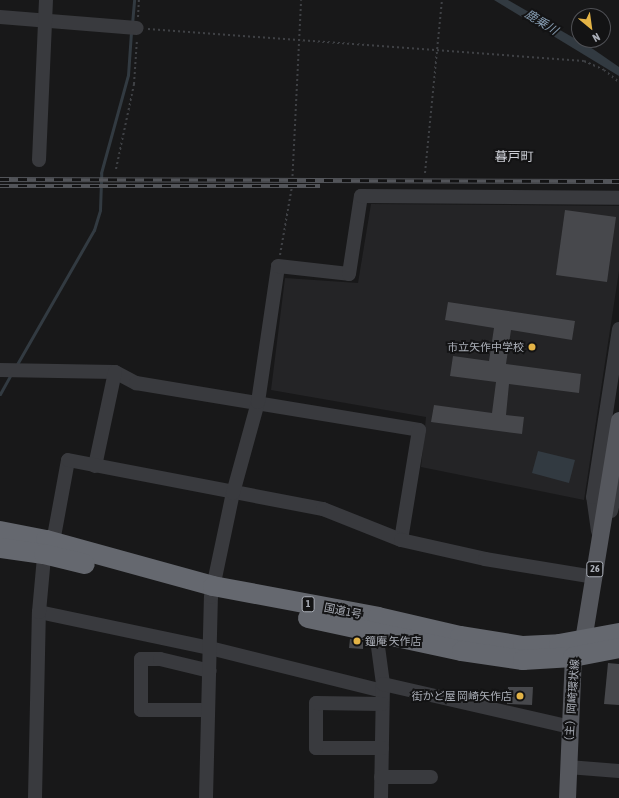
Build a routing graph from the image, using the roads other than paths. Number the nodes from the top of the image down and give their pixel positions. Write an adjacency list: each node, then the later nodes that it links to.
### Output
1 (46, 0): 3 (street)
2 (0, 17): 3 (street)
3 (45, 22): 4 (street); 5 (street)
4 (137, 28)
5 (39, 160)
6 (619, 198): 10 (street)
7 (619, 329): 18 (street)
8 (0, 370): 9 (street)
9 (115, 372): 10 (street); 12 (street)
10 (258, 402): 14 (street); 16 (street)
11 (619, 420): 13 (main road, （主）岡崎環状線 / 26)
12 (95, 466): 14 (street); 17 (street)
13 (614, 478): 18 (main road, （主）岡崎環状線 / 26)
14 (233, 493): 16 (street); 21 (street)
15 (0, 532): 17 (highway, 国道1号 / 1)
16 (401, 540): 20 (street)
17 (48, 545): 19 (highway, 国道1号 / 1); 21 (highway, 国道1号 / 1); 22 (street)
18 (600, 545): 20 (main road, （主）岡崎環状線 / 26)
19 (0, 548)
20 (594, 577): 25 (main road, （主）岡崎環状線 / 26)
21 (212, 592): 23 (highway, 国道1号 / 1); 26 (street)
22 (39, 612): 26 (street); 38 (street)
23 (377, 625): 25 (highway, 国道1号 / 1); 28 (highway, 国道1号 / 1); 30 (street)
24 (619, 633): 25 (highway, 国道1号 / 1)
25 (583, 640): 28 (main road, （主）岡崎環状線 / 26)
26 (210, 648): 29 (street); 30 (street)
27 (619, 648): 28 (highway, 国道1号 / 1)
28 (573, 657): 32 (main road, （主）岡崎環状線 / 26)
29 (210, 671): 31 (street); 31 (street)
30 (383, 693): 32 (street); 33 (street); 33 (street)
31 (207, 710): 39 (street)
32 (571, 727): 34 (main road, （主）岡崎環状線 / 26)
33 (382, 748): 36 (street)
34 (568, 767): 35 (street); 41 (main road, （主）岡崎環状線 / 26)
35 (619, 771)
36 (381, 777): 37 (street); 40 (street)
37 (431, 777)
38 (35, 798)
39 (206, 798)
40 (381, 798)
41 (567, 798)

